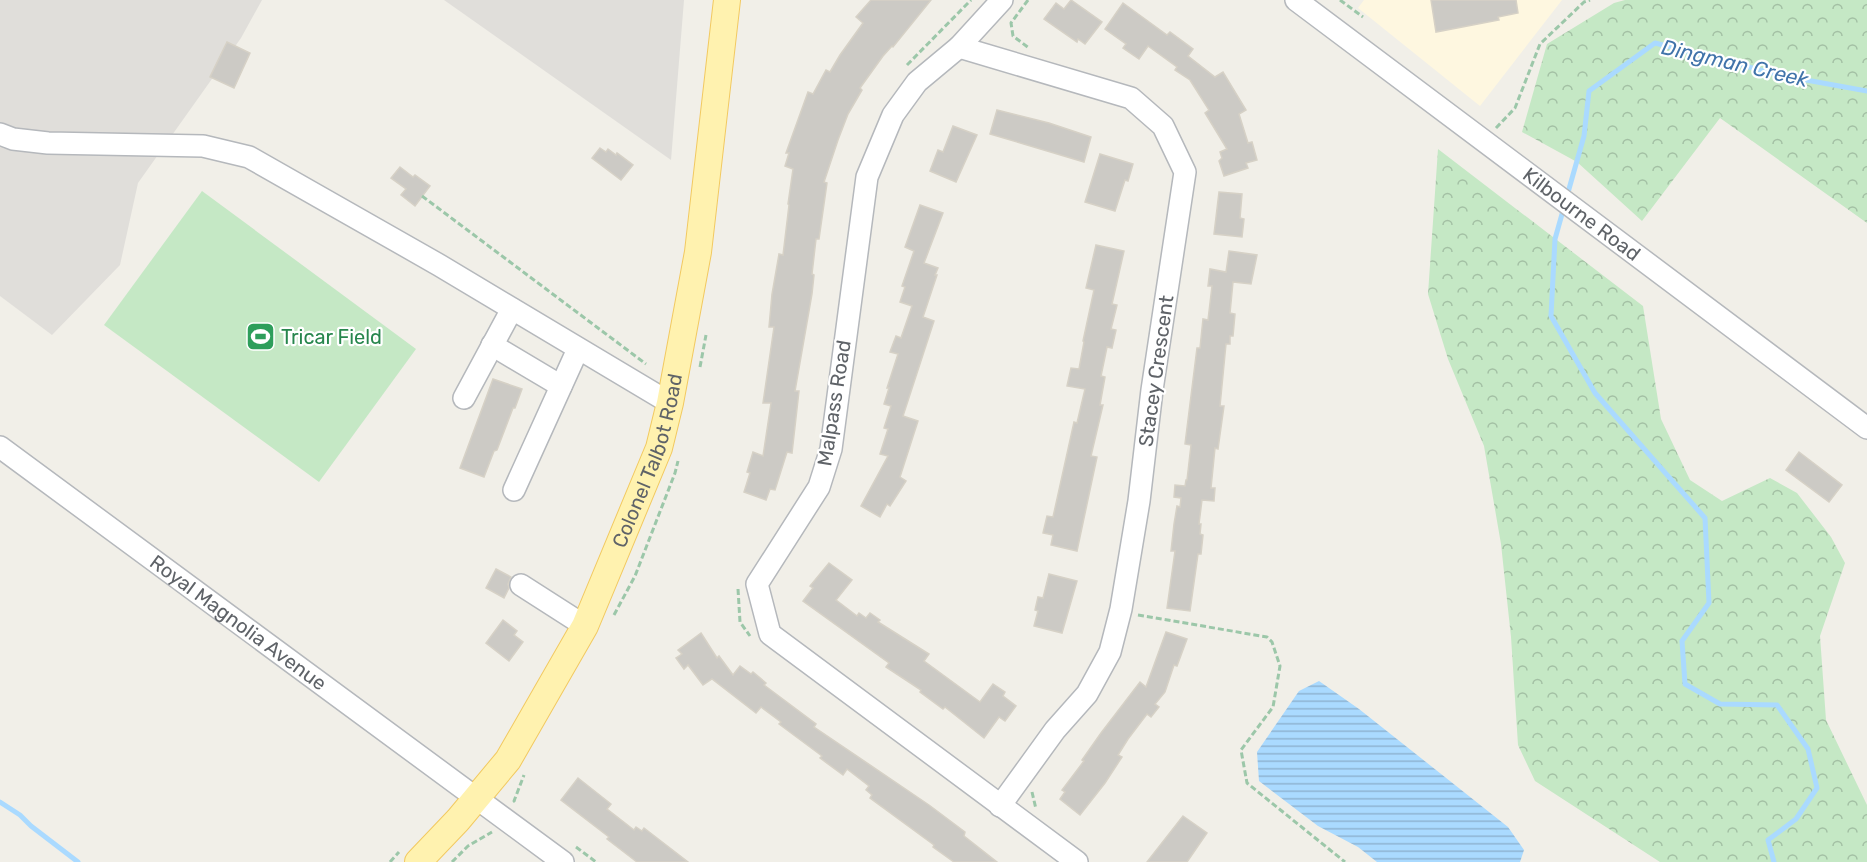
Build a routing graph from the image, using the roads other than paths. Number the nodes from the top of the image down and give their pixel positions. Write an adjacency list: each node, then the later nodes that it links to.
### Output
1 (727, 0): 11 (main road, Colonel Talbot Road)
2 (1002, 0): 4 (street, Malpass Road)
3 (1296, 0): 12 (street, Kilbourne Road)
4 (959, 47): 18 (street, Malpass Road); 18 (street, Stacey Crescent)
5 (0, 134): 6 (street)
6 (512, 309): 7 (street); 8 (street)
7 (492, 345): 9 (street); 10 (street)
8 (578, 348): 9 (street); 11 (street)
9 (561, 386): 14 (street)
10 (464, 398)
11 (670, 403): 16 (main road, Colonel Talbot Road)
12 (1867, 428)
13 (0, 447): 17 (street, Royal Magnolia Avenue)
14 (514, 490)
15 (521, 585): 16 (street)
16 (585, 626): 17 (main road, Colonel Talbot Road)
17 (477, 798): 19 (main road, Colonel Talbot Road); 20 (street, Royal Magnolia Avenue)
18 (1000, 806): 21 (street, Malpass Road)
19 (418, 862)
20 (563, 862)
21 (1077, 862)

